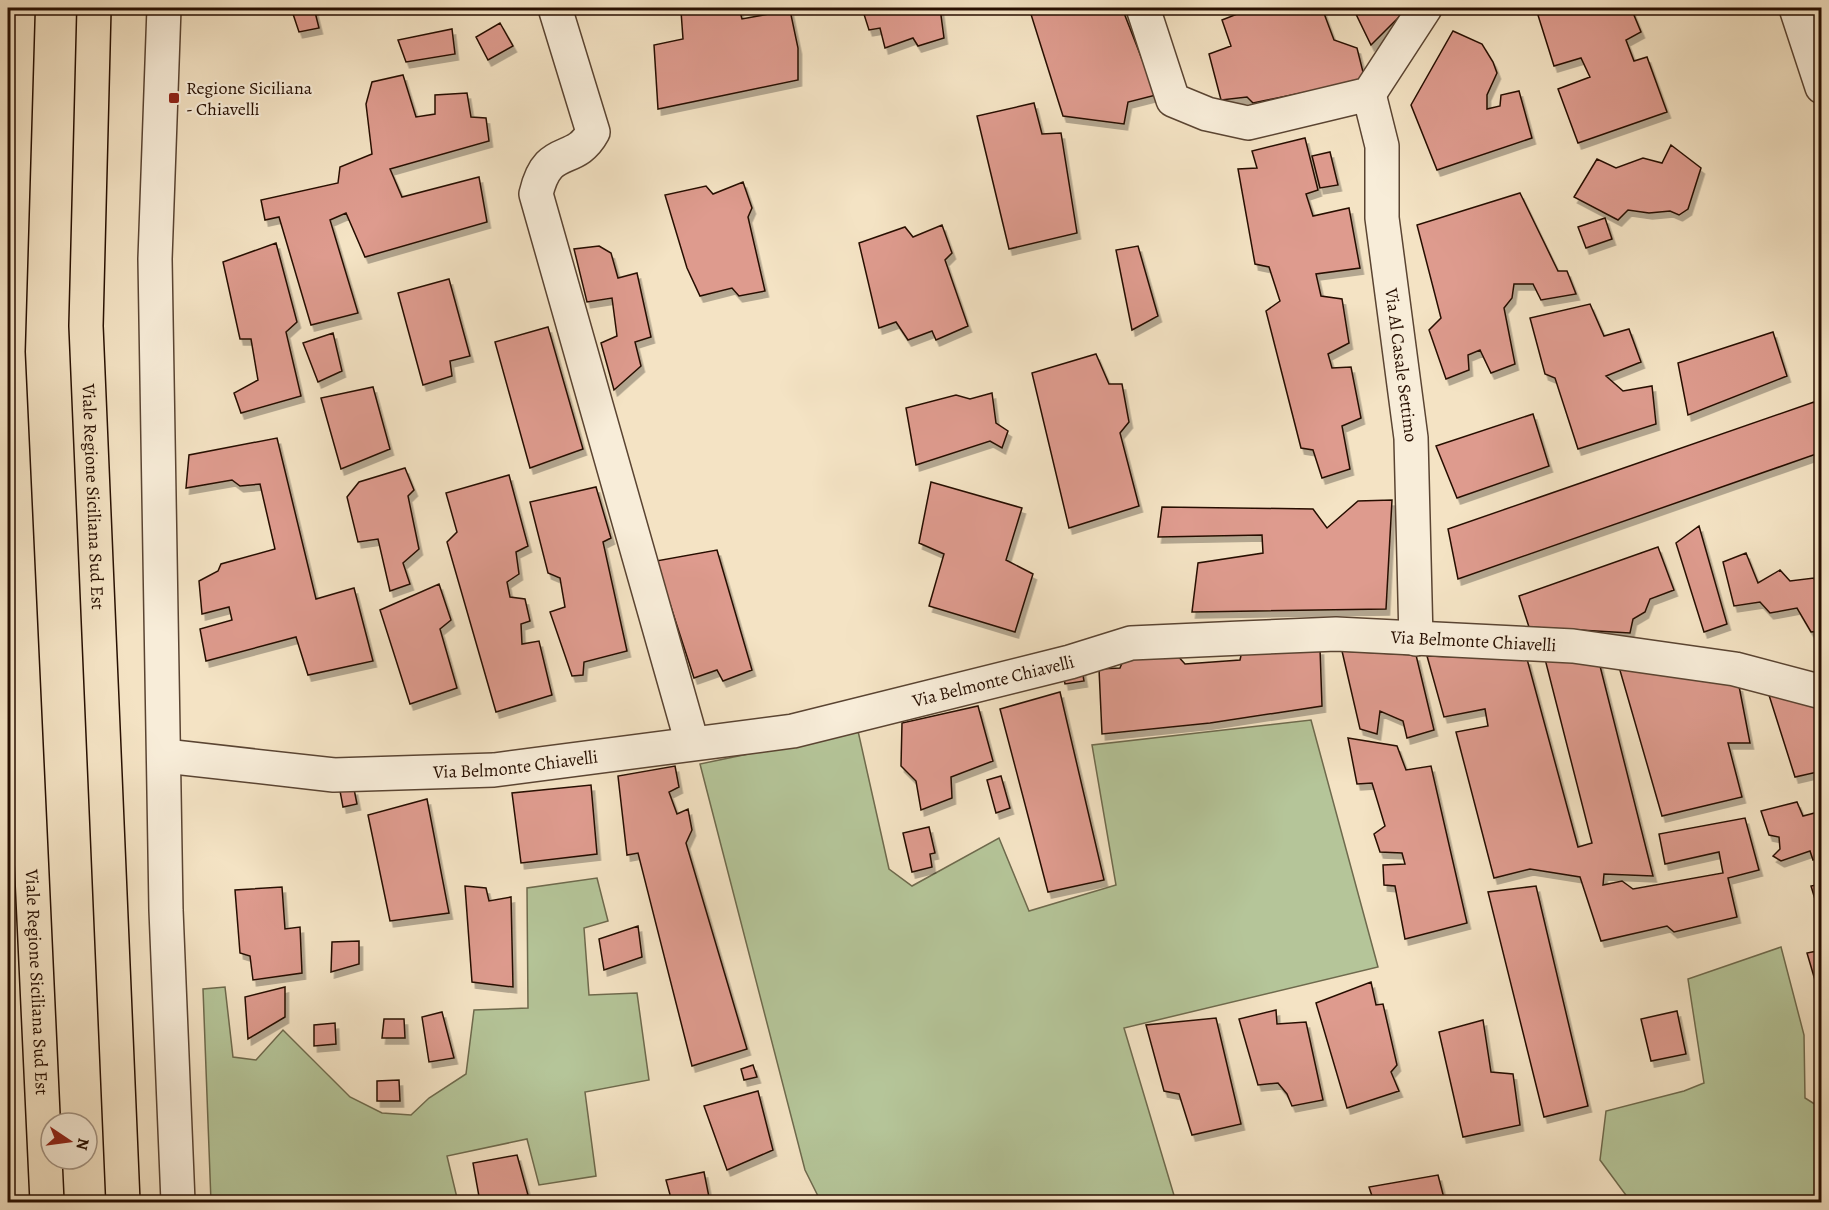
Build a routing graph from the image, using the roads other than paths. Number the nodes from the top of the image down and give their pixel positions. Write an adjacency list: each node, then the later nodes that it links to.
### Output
1 (18, 8): 14 (main road, Viale Regione Siciliana Sud Est)
2 (94, 8): 15 (main road, Viale Regione Siciliana Sud Est)
3 (164, 8): 13 (street)
4 (555, 8): 12 (street)
5 (1143, 8): 9 (street)
6 (1425, 8): 9 (street)
7 (1796, 8): 8 (street)
8 (1821, 87)
9 (1369, 94): 10 (street, Via Al Casale Settimo)
10 (1416, 639): 11 (street, Via Belmonte Chiavelli); 12 (street, Via Belmonte Chiavelli)
11 (1821, 692)
12 (692, 743): 13 (street, Via Belmonte Chiavelli)
13 (165, 756): 16 (street)
14 (47, 1203)
15 (123, 1203)
16 (178, 1203)

